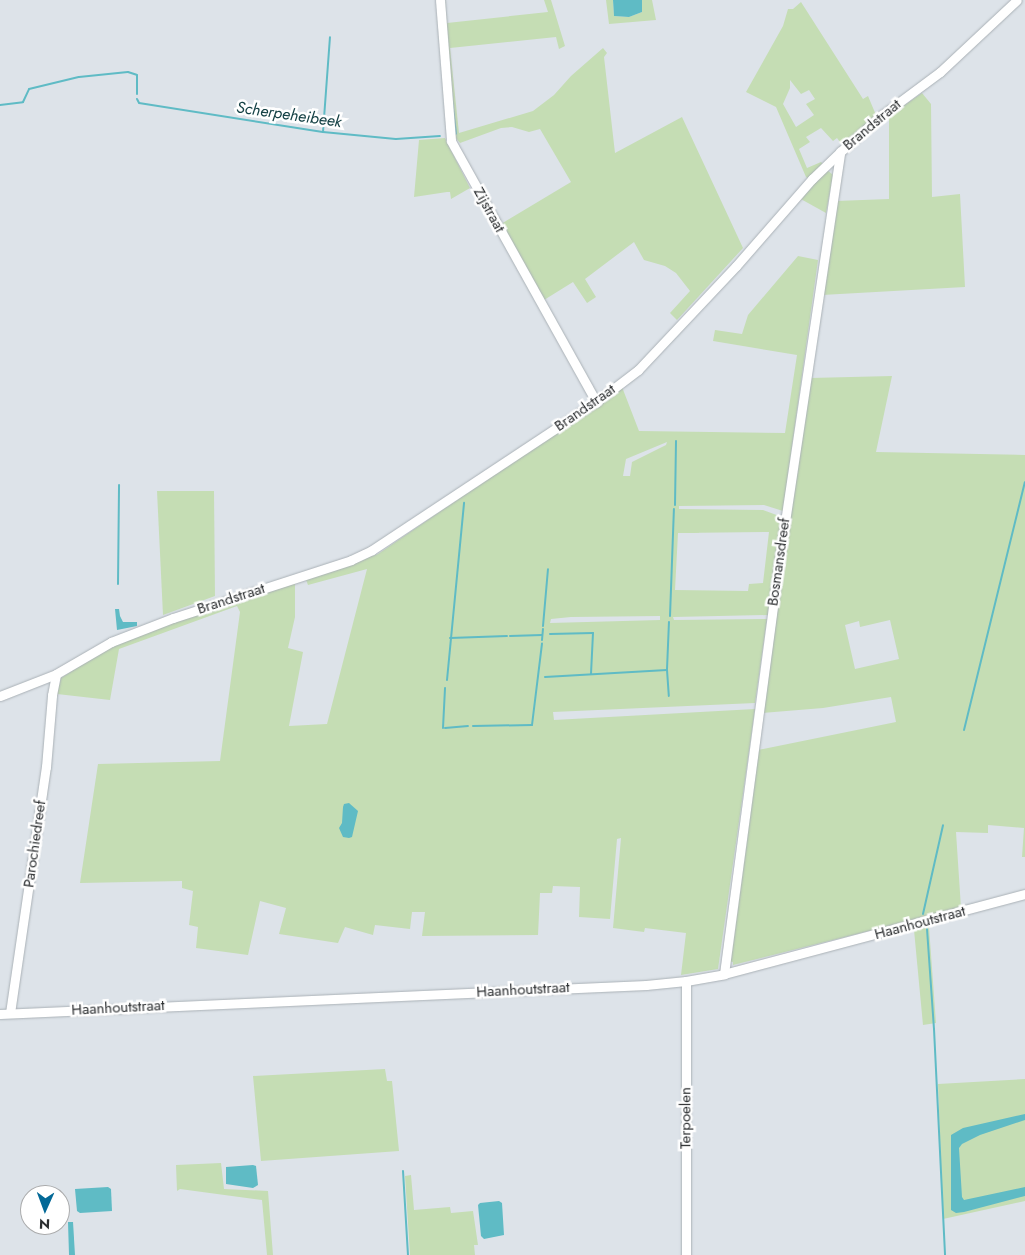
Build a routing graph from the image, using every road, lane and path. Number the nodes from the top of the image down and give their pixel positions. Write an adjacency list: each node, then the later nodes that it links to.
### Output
1 (440, 0): 4 (street, Zijstraat)
2 (1017, 0): 3 (street, Brandstraat)
3 (840, 152): 4 (street, Brandstraat); 8 (street, Bosmansdreef)
4 (596, 402): 5 (street, Brandstraat)
5 (56, 674): 6 (street, Brandstraat); 10 (street, Parochiedreef)
6 (0, 696)
7 (1025, 894): 8 (street, Haanhoutstraat)
8 (724, 974): 9 (street, Haanhoutstraat)
9 (686, 981): 10 (street, Haanhoutstraat); 12 (street, Terpoelen)
10 (10, 1013): 11 (street, Haanhoutstraat)
11 (0, 1014)
12 (686, 1255)

